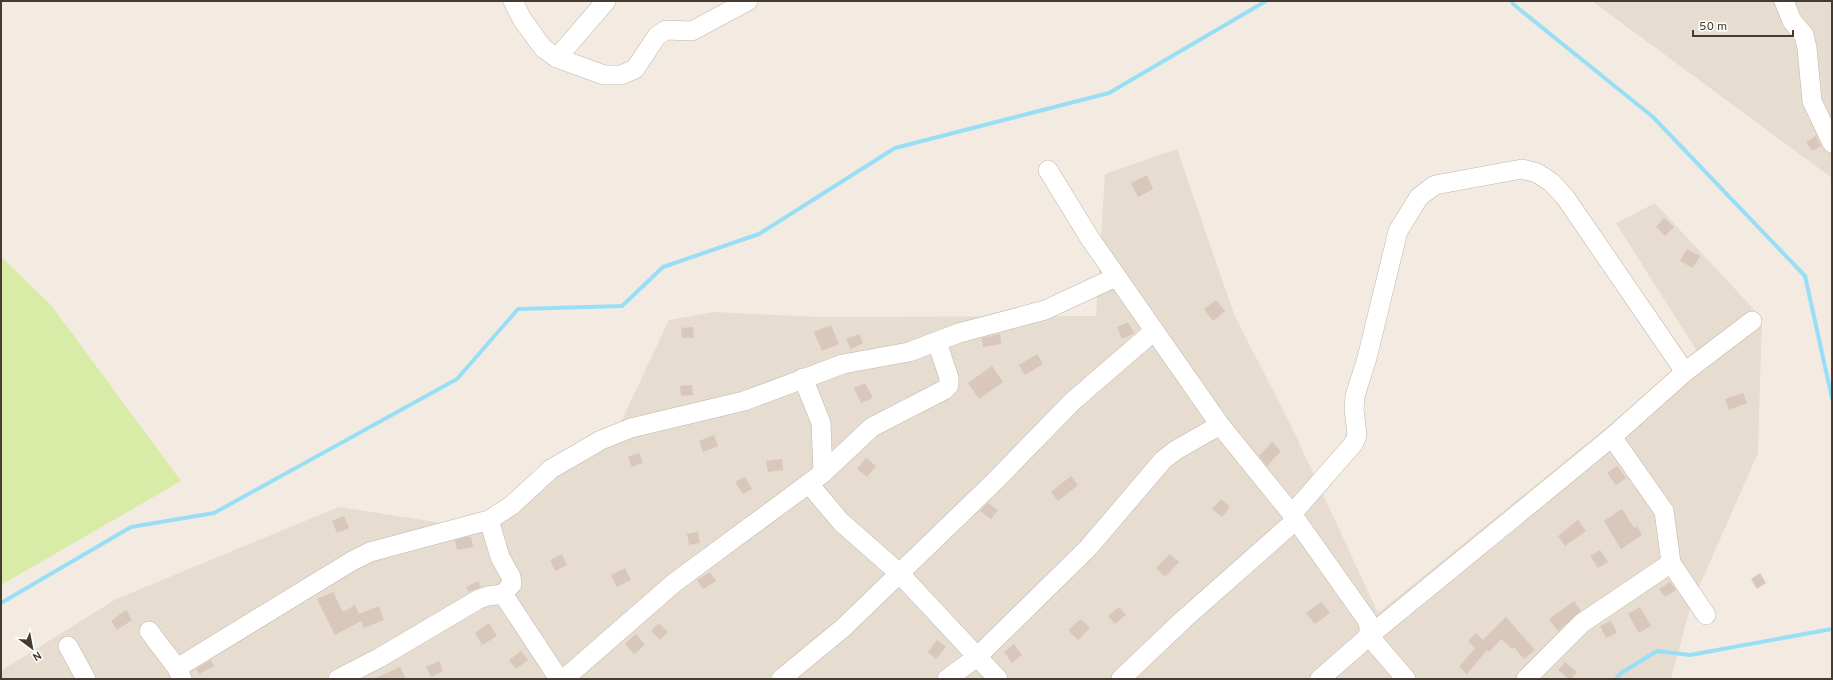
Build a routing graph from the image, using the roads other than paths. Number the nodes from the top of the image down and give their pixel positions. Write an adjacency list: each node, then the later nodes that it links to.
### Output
1 (513, 1): 5 (street)
2 (606, 1): 5 (street)
3 (748, 1): 5 (street)
4 (1784, 1): 6 (street)
5 (558, 58)
6 (1832, 143)
7 (1048, 170): 8 (street)
8 (1116, 277): 10 (street); 11 (street)
9 (1752, 322): 12 (street)
10 (1154, 331): 14 (street); 20 (street)
11 (937, 342): 13 (street); 16 (street)
12 (1685, 372): 15 (street); 17 (street)
13 (803, 378): 16 (street); 18 (street)
14 (1220, 425): 17 (street); 26 (street)
15 (1612, 437): 19 (street); 24 (street)
16 (816, 478): 20 (street); 31 (street)
17 (1294, 517): 24 (street); 35 (street)
18 (489, 520): 21 (street); 27 (street)
19 (1671, 563): 22 (street); 38 (street)
20 (899, 573): 26 (street); 32 (street)
21 (503, 594): 29 (street); 30 (street)
22 (1706, 615)
23 (149, 631): 27 (street)
24 (1369, 636): 36 (street); 37 (street)
25 (68, 646): 28 (street)
26 (976, 657): 33 (street); 34 (street)
27 (179, 673)
28 (86, 679)
29 (338, 679)
30 (559, 679)
31 (564, 679)
32 (781, 679)
33 (947, 679)
34 (998, 679)
35 (1121, 679)
36 (1320, 679)
37 (1406, 679)
38 (1526, 679)

